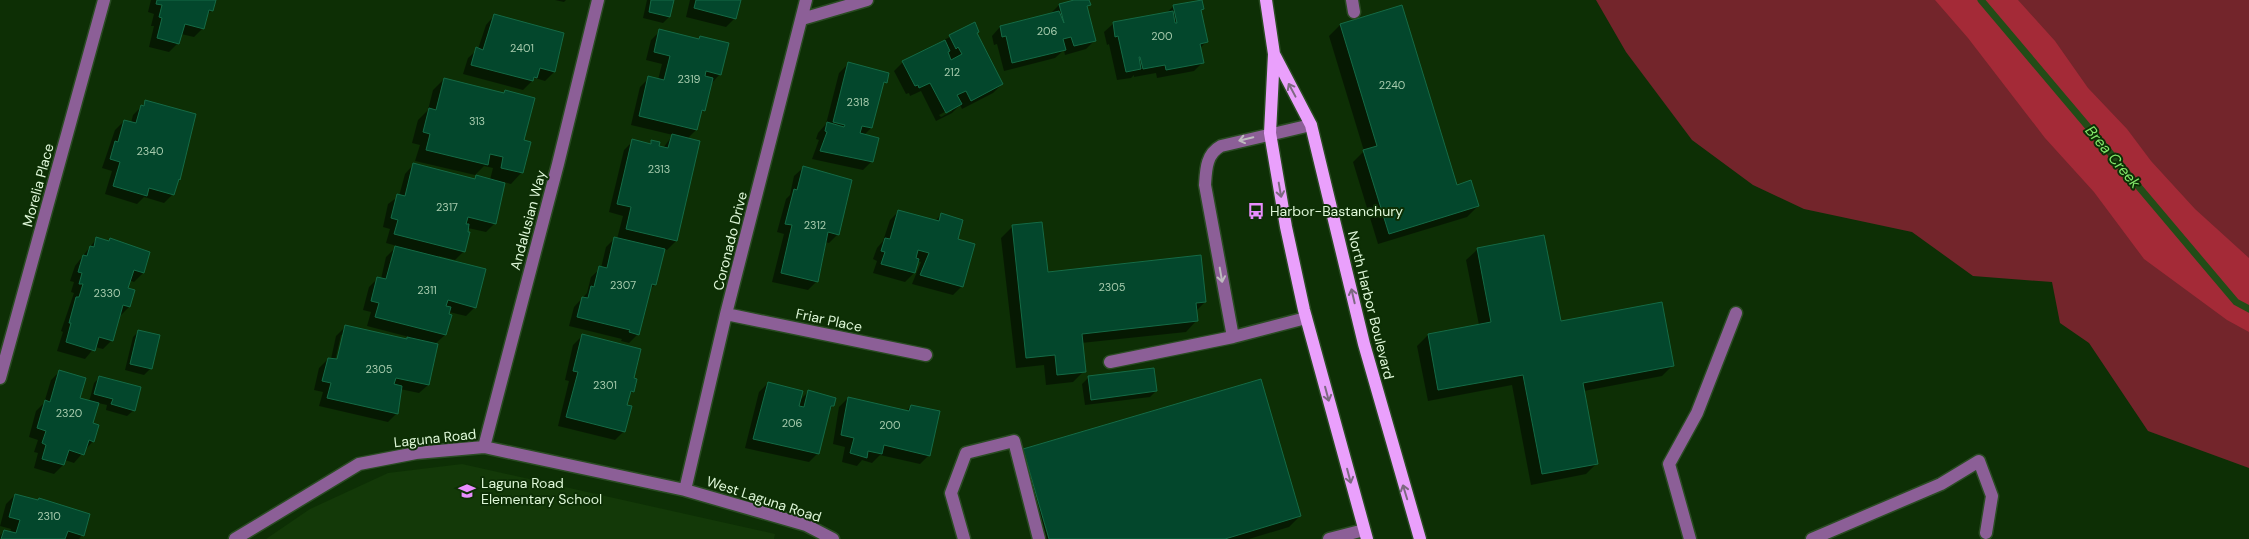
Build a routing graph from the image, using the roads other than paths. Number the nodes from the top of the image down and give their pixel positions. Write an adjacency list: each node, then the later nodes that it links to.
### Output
1 (104, 0): 16 (street, Morelia Place)
2 (598, 0): 17 (street, Andalusian Way)
3 (806, 0): 6 (street, Coronado Drive)
4 (867, 0): 6 (street)
5 (1266, 0): 7 (main road, North Harbor Boulevard)
6 (802, 19): 11 (street, Coronado Drive)
7 (1274, 54): 8 (main road, North Harbor Boulevard, one-way to 7); 9 (main road, North Harbor Boulevard)
8 (1311, 125): 9 (street); 26 (main road, North Harbor Boulevard, one-way to 8)
9 (1270, 134): 12 (main road, North Harbor Boulevard, one-way to 12); 13 (street, one-way to 13)
10 (1736, 313): 27 (street)
11 (726, 314): 14 (street, Friar Place); 18 (street, Coronado Drive)
12 (1306, 318): 13 (street); 20 (main road, North Harbor Boulevard, one-way to 20)
13 (1233, 337): 15 (street)
14 (926, 355)
15 (1110, 362)
16 (0, 378)
17 (484, 448): 18 (street, Laguna Road); 21 (street, Laguna Road)
18 (685, 490): 22 (street, West Laguna Road)
19 (1986, 533): 28 (street)
20 (1365, 534): 25 (street)
21 (235, 539)
22 (833, 539)
23 (964, 539): 24 (street)
24 (1039, 539)
25 (1329, 539)
26 (1420, 539)
27 (1690, 539)
28 (1812, 539)

